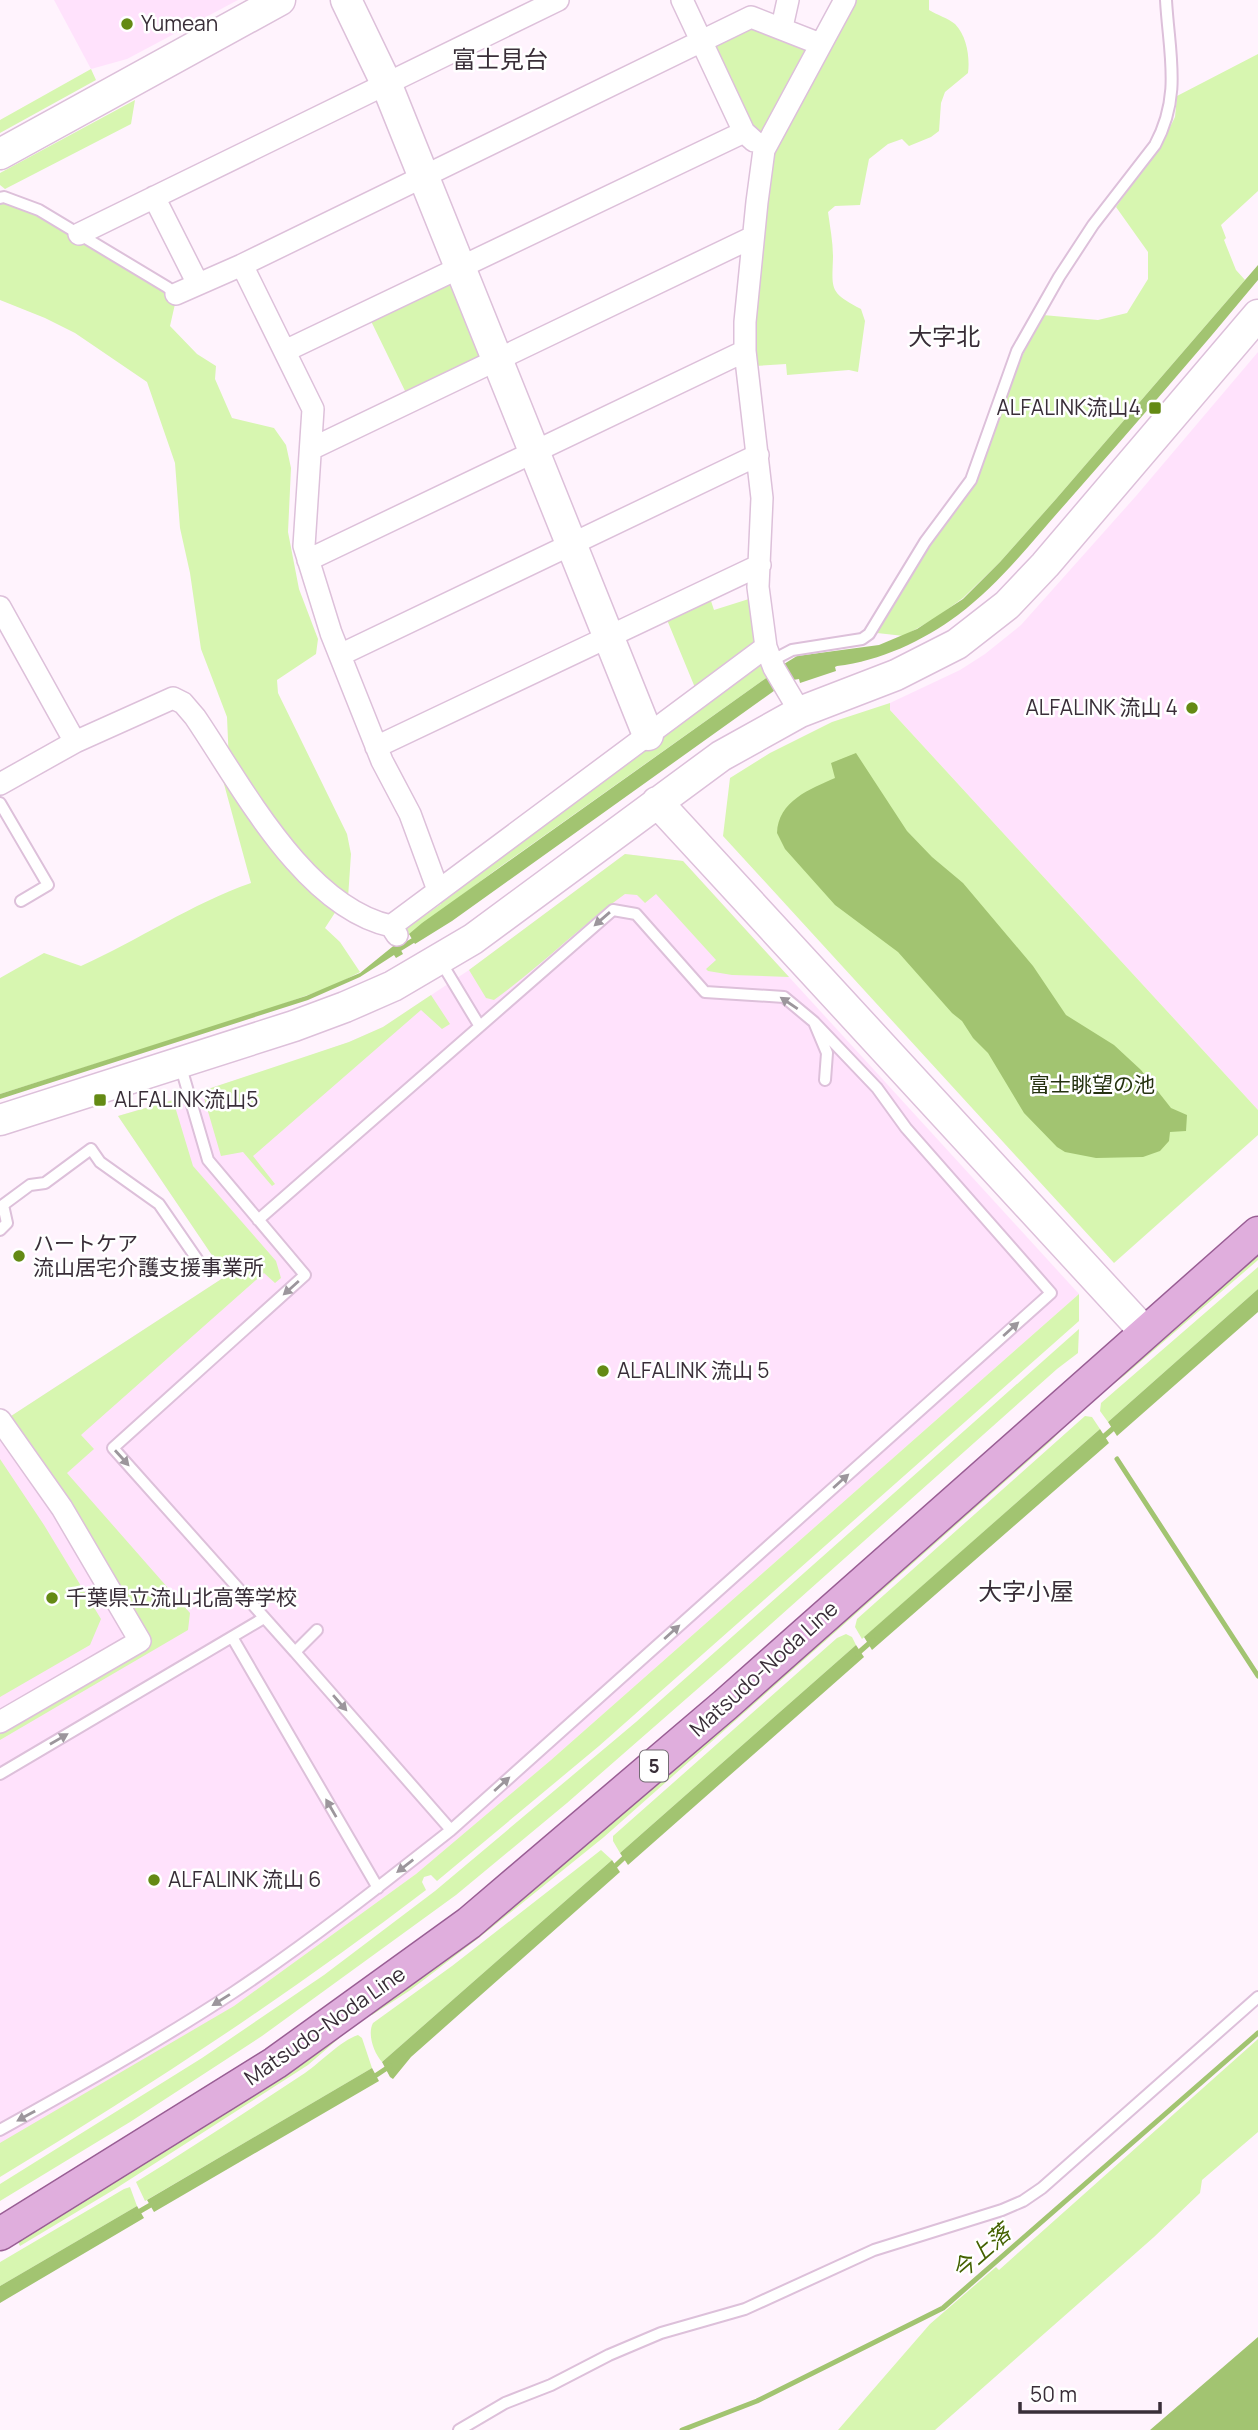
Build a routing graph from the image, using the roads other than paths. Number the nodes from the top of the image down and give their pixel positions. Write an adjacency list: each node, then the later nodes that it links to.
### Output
1 (280, 0): 14 (street)
2 (346, 0): 11 (street)
3 (558, 0): 11 (street)
4 (682, 0): 9 (street)
5 (788, 0): 8 (street)
6 (845, 0): 10 (street)
7 (1166, 0): 37 (lane)
8 (782, 27): 9 (street); 10 (street)
9 (702, 40): 12 (street); 15 (street)
10 (820, 44): 13 (street)
11 (386, 83): 15 (street); 16 (street)
12 (744, 132): 13 (street); 21 (street)
13 (764, 150): 19 (street)
14 (0, 154)
15 (423, 176): 20 (street); 21 (street)
16 (154, 197): 18 (street); 22 (street)
17 (0, 198): 18 (lane)
18 (79, 234): 23 (lane)
19 (753, 237): 26 (street); 27 (street)
20 (242, 265): 22 (street); 25 (street)
21 (461, 268): 25 (street); 27 (street)
22 (198, 284): 23 (street)
23 (176, 295)
24 (1258, 316): 38 (street)
25 (285, 351): 28 (street)
26 (744, 351): 29 (street); 30 (street)
27 (498, 360): 28 (street); 29 (street)
28 (311, 449): 32 (street)
29 (534, 452): 31 (street); 32 (street)
30 (758, 455): 31 (street); 33 (street)
31 (571, 544): 35 (street); 36 (street)
32 (309, 560): 36 (street)
33 (760, 565): 35 (street); 37 (street)
34 (0, 607): 40 (street)
35 (608, 637): 39 (street); 41 (street)
36 (340, 655): 41 (street)
37 (774, 665): 38 (street); 39 (street)
38 (800, 712): 43 (street)
39 (648, 735): 45 (street)
40 (75, 742): 42 (street); 45 (street)
41 (376, 747): 45 (street)
42 (0, 783)
43 (657, 802): 47 (street); 58 (street)
44 (0, 803): 46 (lane)
45 (438, 890)
46 (20, 901)
47 (440, 960): 49 (lane); 50 (street)
48 (814, 1022): 49 (lane, one-way to 49); 51 (lane); 66 (lane, one-way to 48)
49 (480, 1025): 54 (lane)
50 (179, 1061): 52 (street); 54 (lane)
51 (825, 1080)
52 (0, 1121)
53 (1, 1204): 55 (lane); 57 (lane)
54 (258, 1220): 60 (lane, one-way to 60)
55 (0, 1230)
56 (1258, 1233): 58 (main road, Matsudo-Noda Line / 5)
57 (199, 1262)
58 (1145, 1332): 70 (main road, Matsudo-Noda Line / 5)
59 (0, 1420): 64 (street)
60 (264, 1618): 62 (lane); 63 (lane)
61 (317, 1630): 63 (lane)
62 (232, 1637): 65 (lane, one-way to 62); 67 (lane, one-way to 62)
63 (295, 1652): 66 (lane, one-way to 66)
64 (0, 1722)
65 (0, 1774)
66 (452, 1830): 67 (lane, one-way to 67)
67 (378, 1888): 69 (lane, one-way to 69)
68 (1258, 1997): 71 (lane)
69 (0, 2130)
70 (0, 2234)
71 (459, 2430)

